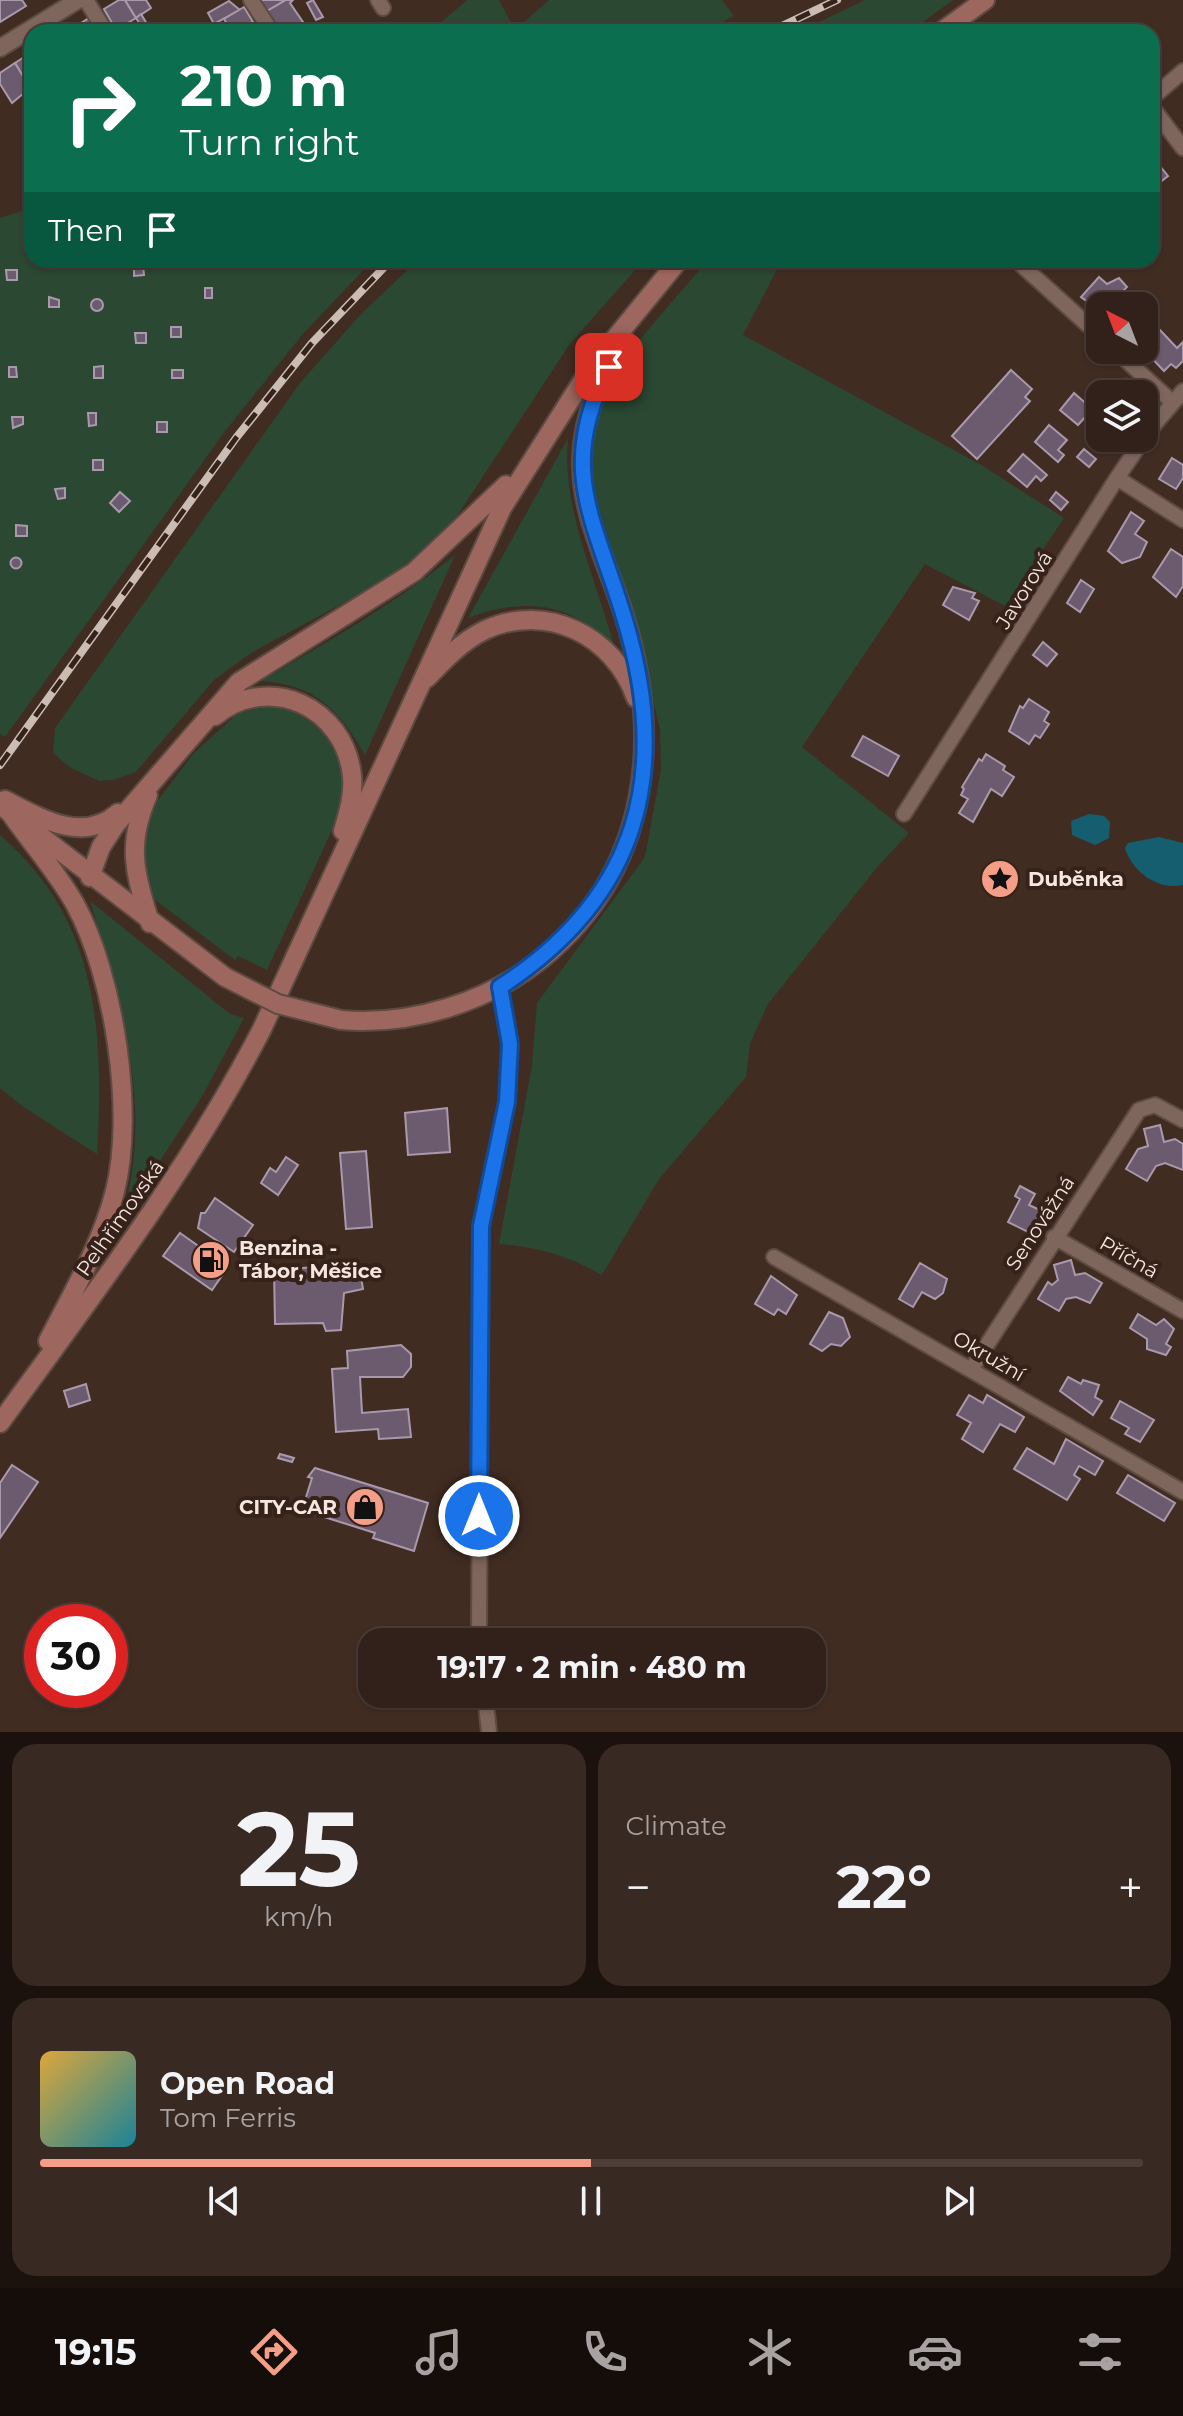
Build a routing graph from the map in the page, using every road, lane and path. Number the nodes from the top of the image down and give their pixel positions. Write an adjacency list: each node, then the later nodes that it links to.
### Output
1 (78, 0): 4 (street); 5 (street)
2 (251, 0): 6 (street)
3 (985, 0): 7 (main road)
4 (39, 24)
5 (99, 24)
6 (267, 24)
7 (952, 24)
8 (24, 33): 9 (street)
9 (0, 48)
10 (1183, 71): 11 (street)
11 (1160, 91)
12 (1160, 118): 13 (street)
13 (1183, 148)
14 (672, 268): 16 (main road)
15 (1025, 268): 17 (street)
16 (664, 276): 20 (main road); 24 (main road)
17 (1086, 323)
18 (1134, 364): 19 (street)
19 (1178, 397): 21 (street, Javorová)
20 (538, 447): 23 (main road); 25 (main road)
21 (1117, 478): 22 (street); 29 (street, Javorová)
22 (1183, 520)
23 (419, 685): 24 (main road); 31 (main road)
24 (643, 719): 33 (main road)
25 (194, 734): 26 (main road); 31 (main road)
26 (153, 783): 27 (main road); 30 (main road); 32 (main road)
27 (0, 797)
28 (5, 810): 30 (main road); 39 (main road)
29 (904, 814)
30 (90, 877): 32 (main road)
31 (325, 893): 39 (main road, Pelhřimovská)
32 (150, 923): 33 (main road, bridge)
33 (500, 987): 42 (street)
34 (1183, 1120): 35 (street, Senovážná)
35 (1054, 1237): 37 (street, Příčná); 38 (street, Senovážná)
36 (774, 1257): 38 (street, Okružní)
37 (1183, 1311)
38 (972, 1368): 41 (street, Okružní)
39 (18, 1398): 40 (main road, Pelhřimovská)
40 (0, 1423)
41 (1183, 1492)
42 (479, 1628)
43 (486, 1708): 44 (street)
44 (489, 1732)

